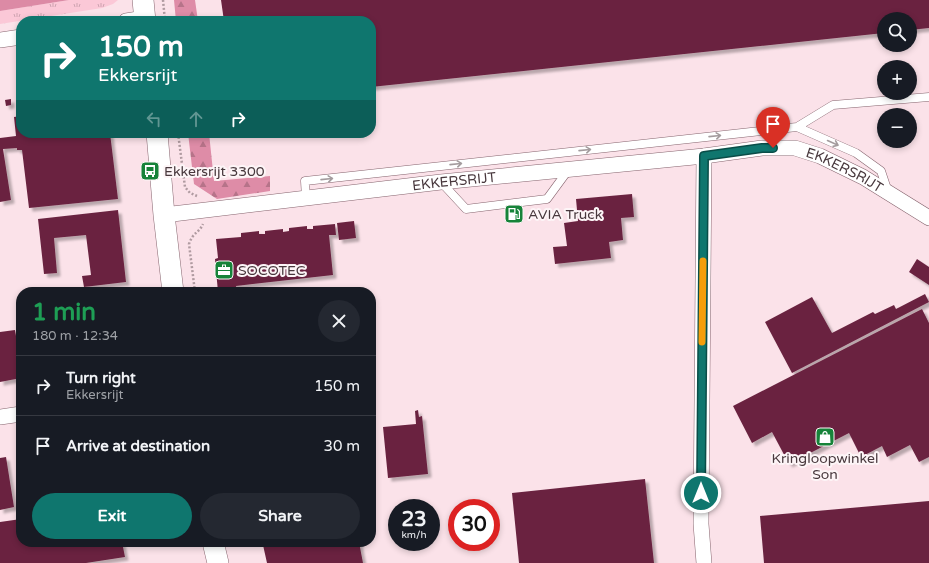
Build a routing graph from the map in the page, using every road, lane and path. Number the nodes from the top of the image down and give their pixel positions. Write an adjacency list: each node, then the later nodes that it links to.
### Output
1 (163, 0): 2 (path)
2 (165, 16)
3 (16, 38): 4 (street)
4 (0, 40)
5 (929, 98): 6 (lane)
6 (797, 127): 12 (lane, one-way to 12); 13 (lane, one-way to 6)
7 (157, 138): 15 (main road)
8 (179, 138): 14 (path)
9 (704, 156): 10 (street, EKKERSRIJT); 12 (street, EKKERSRIJT); 23 (street)
10 (569, 169): 11 (street, EKKERSRIJT); 11 (lane)
11 (441, 182): 13 (street, EKKERSRIJT)
12 (889, 193): 16 (street, EKKERSRIJT)
13 (306, 198): 14 (street, EKKERSRIJT)
14 (204, 210): 15 (street, EKKERSRIJT); 18 (path)
15 (164, 214): 17 (main road)
16 (929, 218)
17 (172, 287)
18 (194, 287)
19 (16, 415): 20 (street)
20 (0, 417)
21 (214, 547): 22 (main road)
22 (218, 563)
23 (704, 563)

